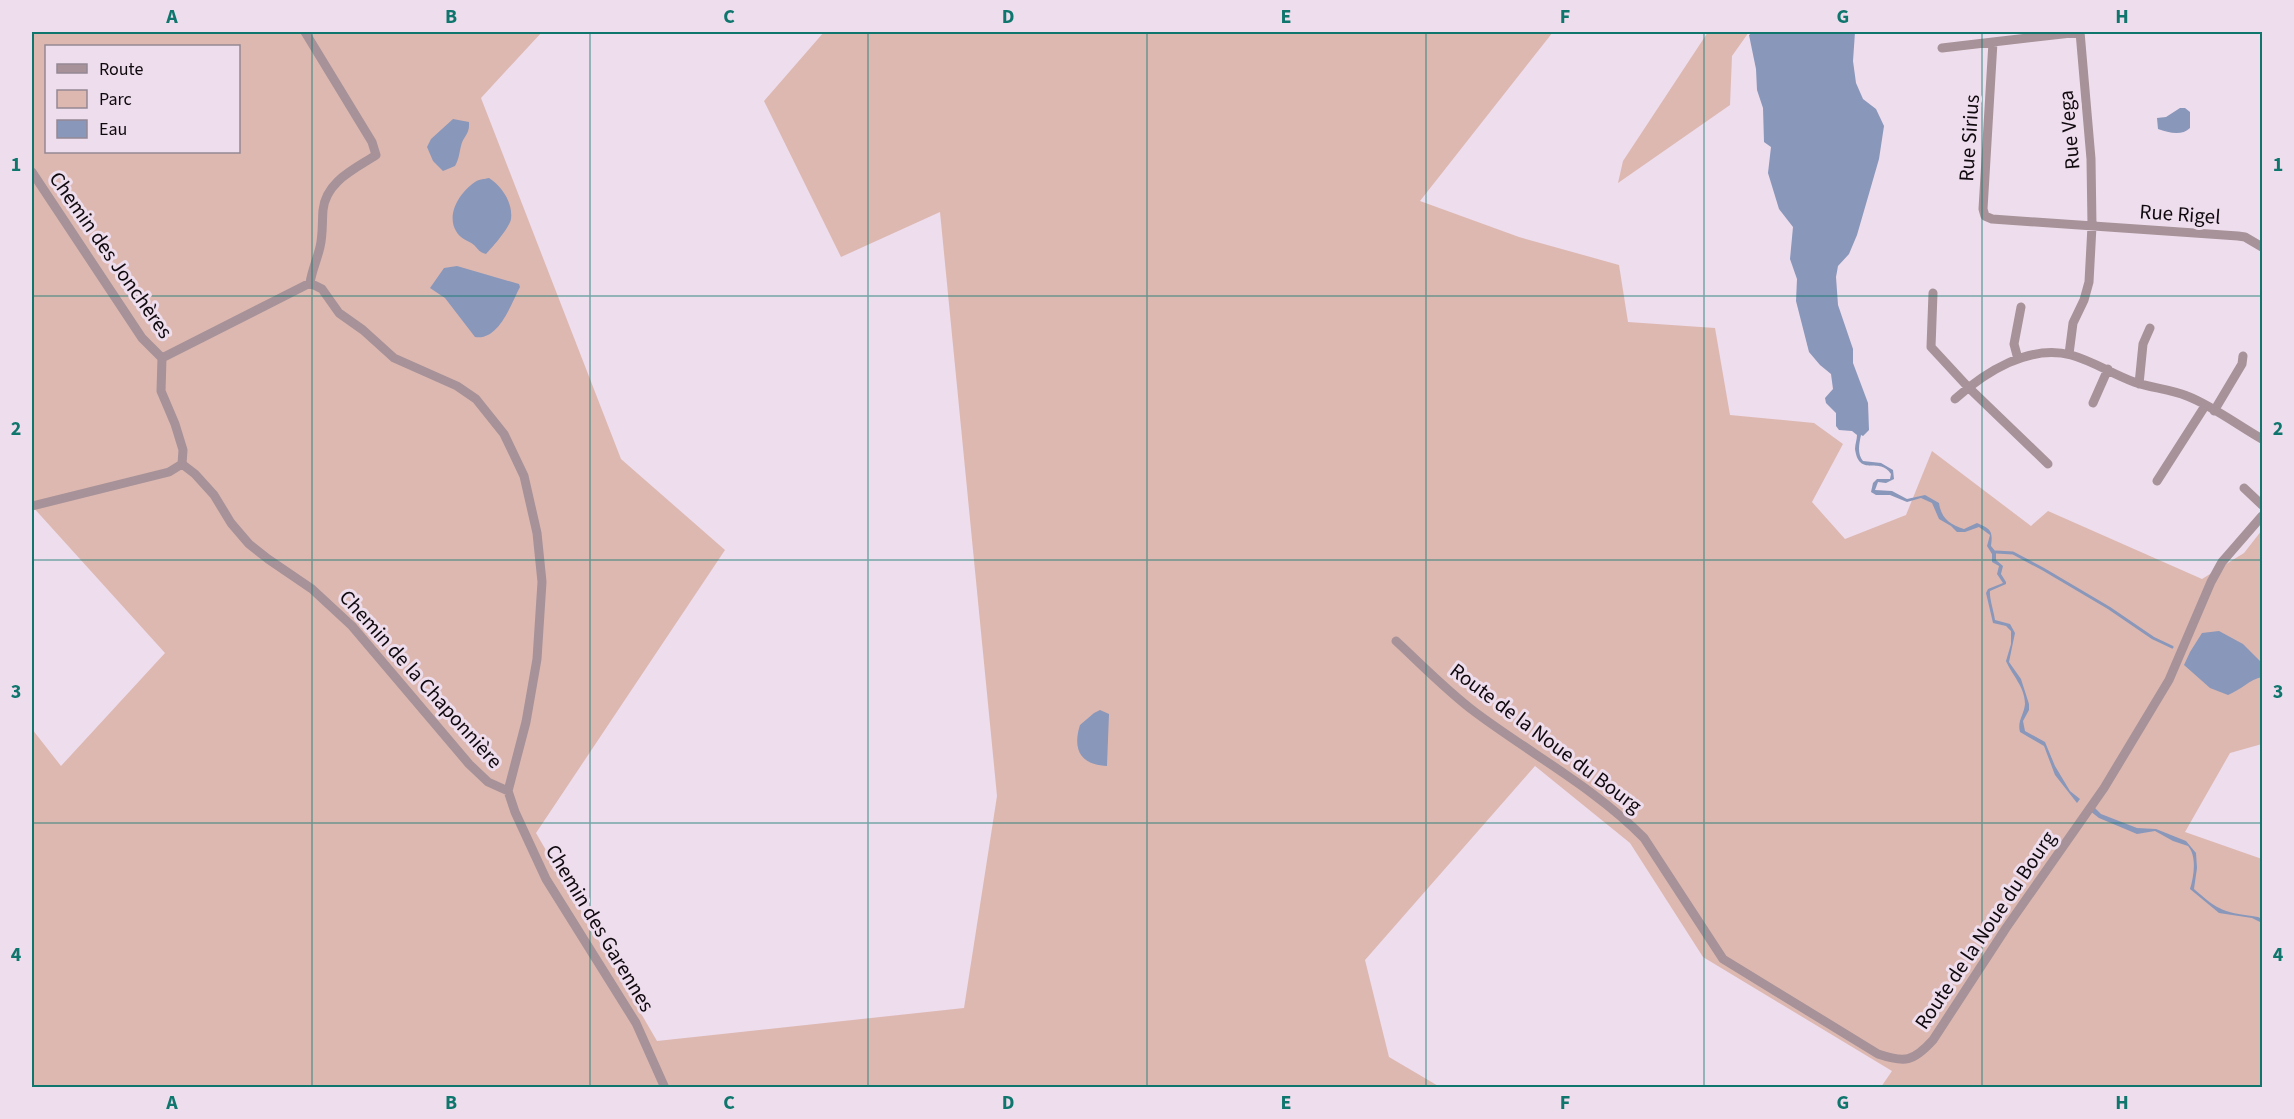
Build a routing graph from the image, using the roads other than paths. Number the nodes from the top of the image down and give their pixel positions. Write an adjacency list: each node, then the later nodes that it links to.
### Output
1 (305, 32): 8 (street)
2 (2080, 32): 3 (street); 6 (street, Rue Vega)
3 (1993, 42): 4 (street); 6 (street, Rue Sirius)
4 (1942, 48)
5 (32, 172): 14 (street, Chemin des Jonchères)
6 (2092, 226): 7 (street, Rue Rigel); 12 (street, Rue Vega)
7 (2262, 247)
8 (310, 283): 14 (street); 31 (street)
9 (1933, 293): 18 (street)
10 (2021, 307): 15 (street)
11 (2150, 328): 17 (street)
12 (2069, 354): 15 (street); 16 (street)
13 (2243, 356): 21 (street)
14 (162, 358): 23 (street)
15 (2018, 359): 18 (street)
16 (2108, 369): 17 (street); 20 (street)
17 (2139, 384): 21 (street)
18 (1968, 387): 19 (street); 24 (street)
19 (1955, 399)
20 (2093, 403)
21 (2210, 408): 22 (street); 25 (street)
22 (2262, 439)
23 (182, 464): 28 (street); 31 (street, Chemin de la Chaponnière)
24 (2048, 464)
25 (2157, 481)
26 (2244, 488): 27 (street)
27 (2262, 505)
28 (32, 506)
29 (2262, 516): 30 (street, Route de la Noue du Bourg)
30 (1396, 641)
31 (508, 791): 32 (street, Chemin des Garennes)
32 (665, 1088)

